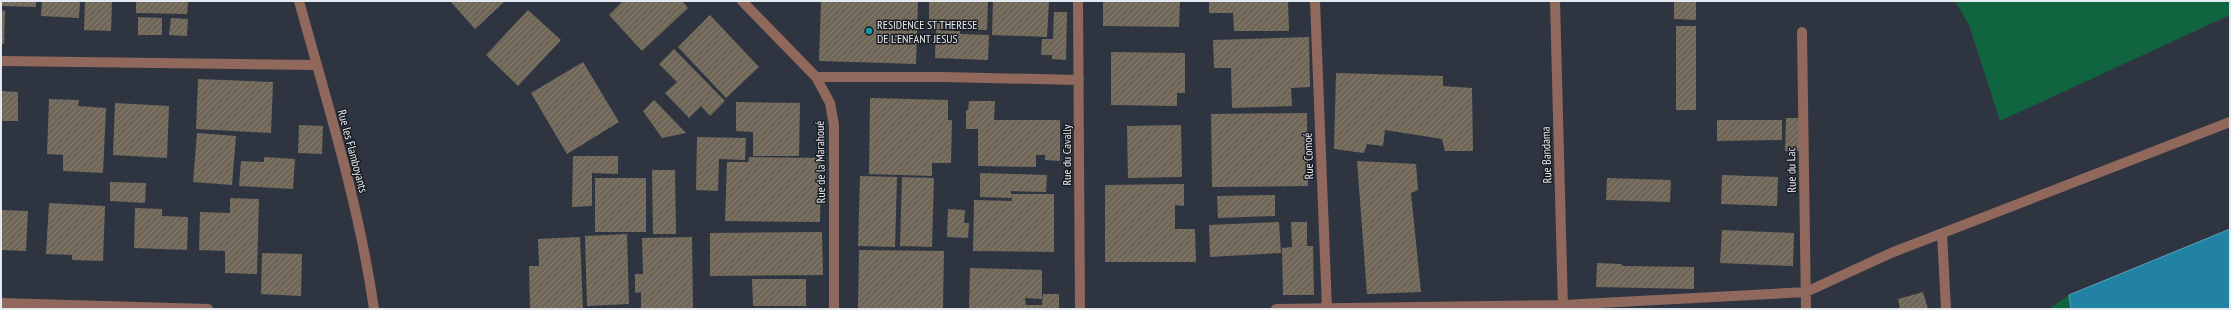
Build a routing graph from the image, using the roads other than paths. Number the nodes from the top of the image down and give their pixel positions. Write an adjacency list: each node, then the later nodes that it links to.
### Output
1 (299, 1): 8 (street, Rue les Flamboyants)
2 (742, 1): 9 (street, Rue de la Marahoué)
3 (1078, 1): 10 (street, Rue du Cavally)
4 (1315, 1): 17 (street, Rue Comoé)
5 (1555, 1): 16 (street, Rue Bandama)
6 (1802, 32): 13 (street, Rue du Lac)
7 (1, 61): 8 (street)
8 (316, 65): 19 (street, Rue les Flamboyants)
9 (816, 77): 10 (street); 20 (street, Rue de la Marahoué)
10 (1079, 80): 21 (street, Rue du Cavally)
11 (2230, 122): 12 (street)
12 (1942, 234): 13 (street); 24 (street)
13 (1806, 292): 16 (street); 23 (street, Rue du Lac)
14 (1, 303): 15 (street)
15 (85, 307): 18 (street)
16 (1563, 307): 17 (street)
17 (1327, 308): 22 (street)
18 (208, 309)
19 (374, 309)
20 (834, 309)
21 (1080, 309)
22 (1276, 309)
23 (1806, 309)
24 (1946, 309)

